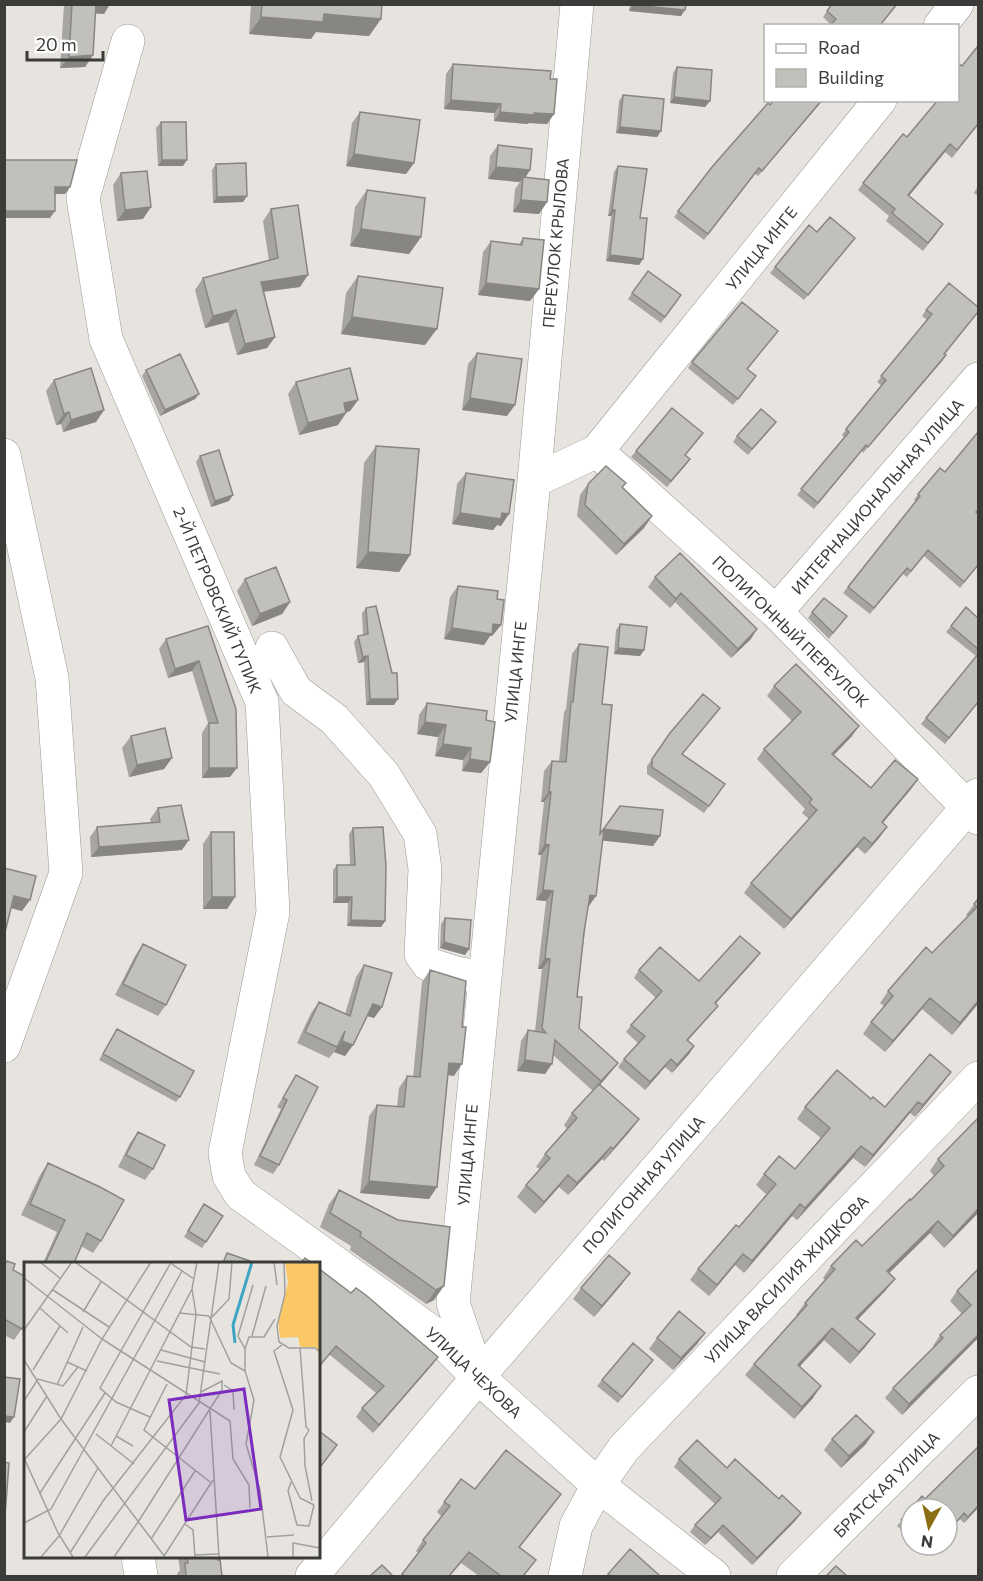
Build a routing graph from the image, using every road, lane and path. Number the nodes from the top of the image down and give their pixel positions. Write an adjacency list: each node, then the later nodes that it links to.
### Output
1 (577, 4): 9 (street, ПЕРЕУЛОК КРЫЛОВА)
2 (957, 4): 3 (street)
3 (942, 24)
4 (128, 41): 16 (street, 2-Й ПЕТРОВСКИЙ ТУПИК)
5 (878, 102): 7 (street, УЛИЦА ИНГЕ)
6 (978, 379): 10 (street, ИНТЕРНАЦИОНАЛЬНАЯ УЛИЦА)
7 (597, 451): 9 (street, УЛИЦА ИНГЕ); 10 (street, ПОЛИГОННЫЙ ПЕРЕУЛОК)
8 (4, 455): 14 (street)
9 (534, 481): 13 (street, УЛИЦА ИНГЕ)
10 (776, 612): 12 (street, ПОЛИГОННЫЙ ПЕРЕУЛОК)
11 (272, 648): 13 (street)
12 (975, 807): 17 (street, ПОЛИГОННАЯ УЛИЦА)
13 (485, 978): 17 (street, УЛИЦА ИНГЕ)
14 (4, 1046)
15 (978, 1078): 19 (street, УЛИЦА ВАСИЛИЯ ЖИДКОВА)
16 (229, 1176): 17 (street, УЛИЦА ЧЕХОВА)
17 (478, 1377): 19 (street, УЛИЦА ЧЕХОВА); 22 (street, ПОЛИГОННАЯ УЛИЦА)
18 (978, 1392): 25 (street, БРАТСКАЯ УЛИЦА)
19 (598, 1485): 23 (street); 24 (street, УЛИЦА ЧЕХОВА)
20 (138, 1557): 21 (street)
21 (141, 1576)
22 (312, 1576)
23 (565, 1576)
24 (714, 1576)
25 (793, 1576)

